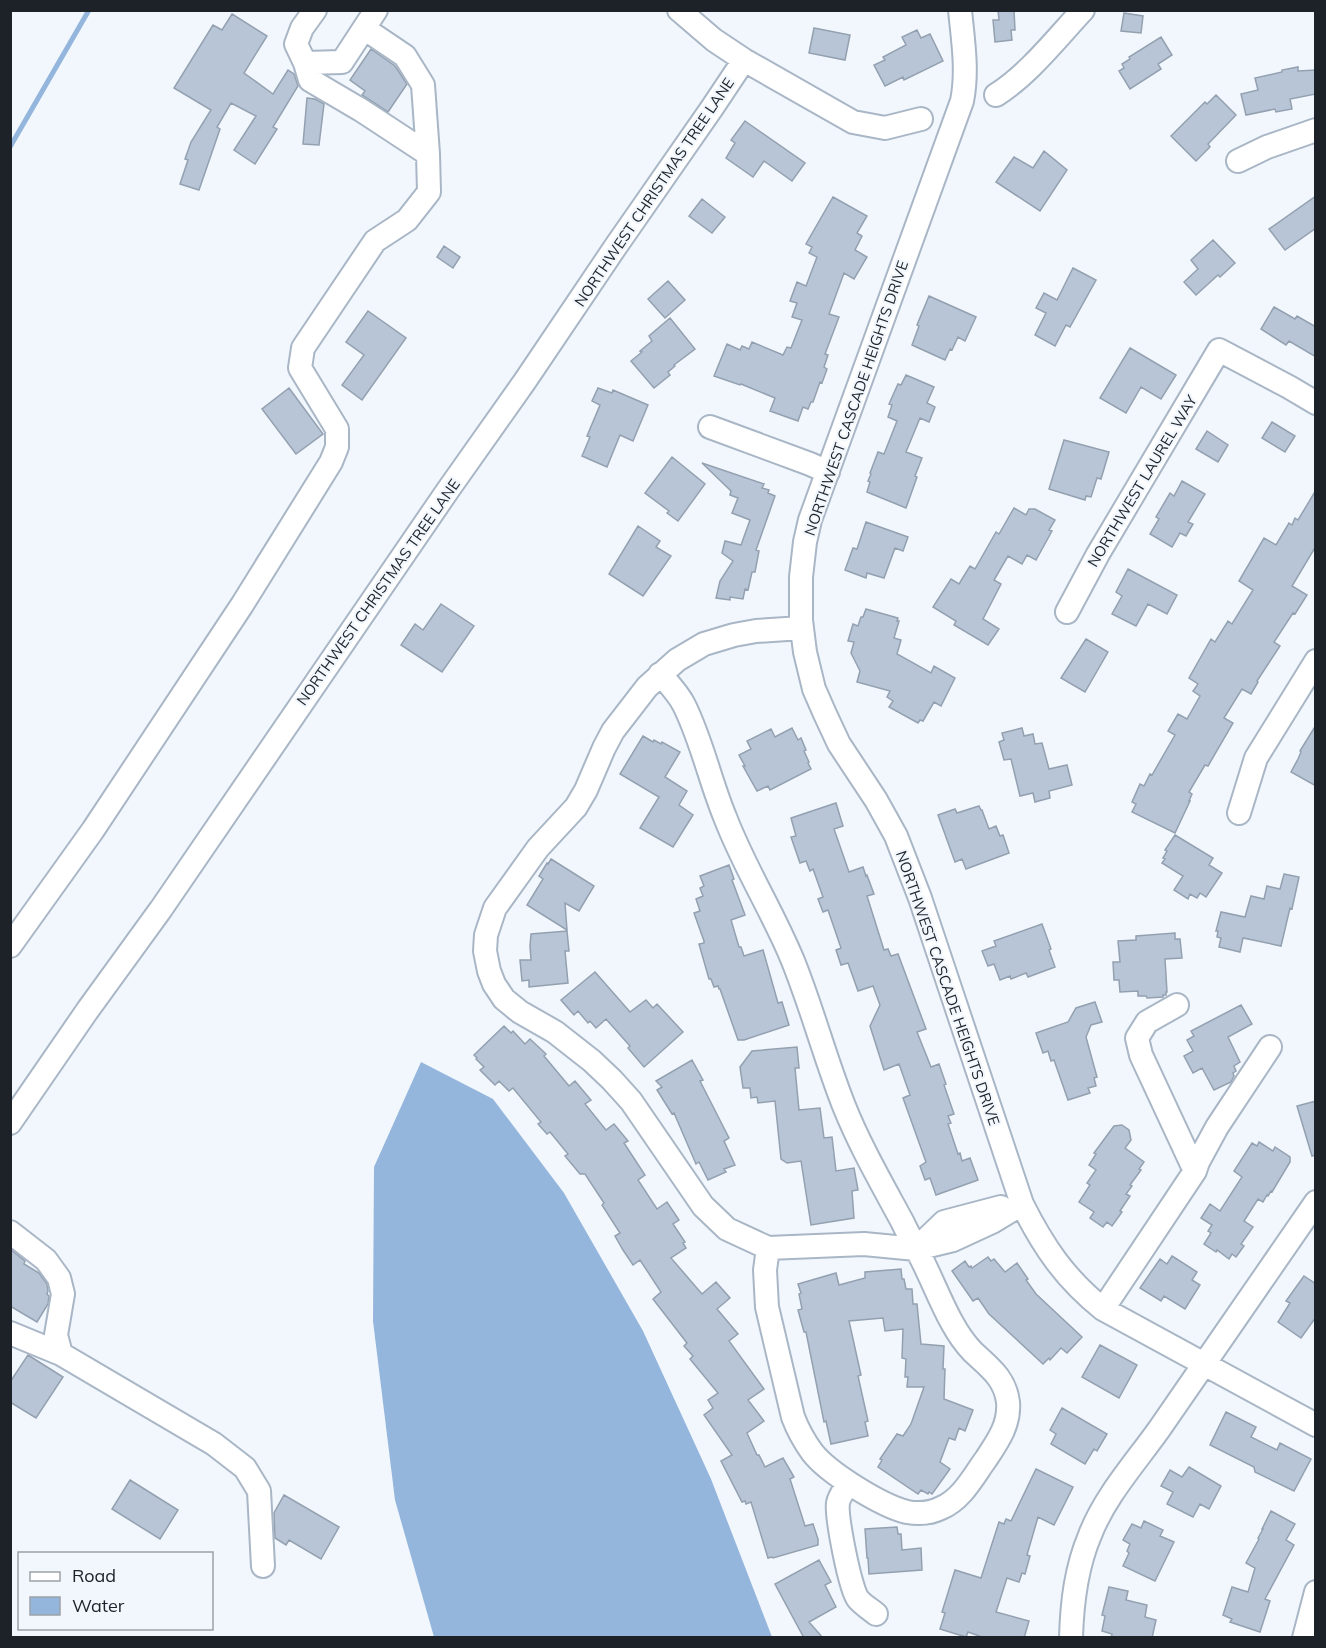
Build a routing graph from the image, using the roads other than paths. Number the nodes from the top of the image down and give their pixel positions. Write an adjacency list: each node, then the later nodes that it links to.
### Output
1 (315, 10): 7 (street)
2 (679, 10): 6 (street)
3 (960, 10): 15 (street, NORTHWEST CASCADE HEIGHTS DRIVE)
4 (1083, 10): 8 (street)
5 (370, 20): 7 (street); 11 (street)
6 (744, 60): 9 (street); 24 (street, NORTHWEST CHRISTMAS TREE LANE)
7 (305, 63): 11 (street)
8 (996, 95)
9 (921, 119)
10 (1316, 130): 12 (street)
11 (428, 154): 21 (street)
12 (1238, 160)
13 (1316, 403): 16 (street, NORTHWEST LAUREL WAY)
14 (710, 427): 15 (street)
15 (828, 472): 17 (street, NORTHWEST CASCADE HEIGHTS DRIVE)
16 (1067, 612)
17 (802, 628): 19 (street); 27 (street, NORTHWEST CASCADE HEIGHTS DRIVE)
18 (1315, 664): 20 (street)
19 (660, 674): 29 (street); 30 (street)
20 (1239, 813)
21 (10, 946)
22 (1177, 1005): 25 (street)
23 (1270, 1047): 25 (street)
24 (10, 1123)
25 (1195, 1171): 31 (street)
26 (1316, 1202): 34 (street)
27 (1022, 1204): 30 (street); 31 (street, NORTHWEST CASCADE HEIGHTS DRIVE)
28 (10, 1233): 33 (street)
29 (768, 1248): 30 (street); 36 (street)
30 (916, 1249): 36 (street)
31 (1103, 1309): 34 (street, NORTHWEST CASCADE HEIGHTS DRIVE)
32 (10, 1333): 33 (street)
33 (61, 1354): 37 (street)
34 (1204, 1364): 35 (street, NORTHWEST CASCADE HEIGHTS DRIVE); 40 (street)
35 (1316, 1425)
36 (849, 1483): 39 (street)
37 (263, 1566)
38 (1316, 1592): 41 (street)
39 (876, 1614)
40 (1071, 1638)
41 (1304, 1638)

